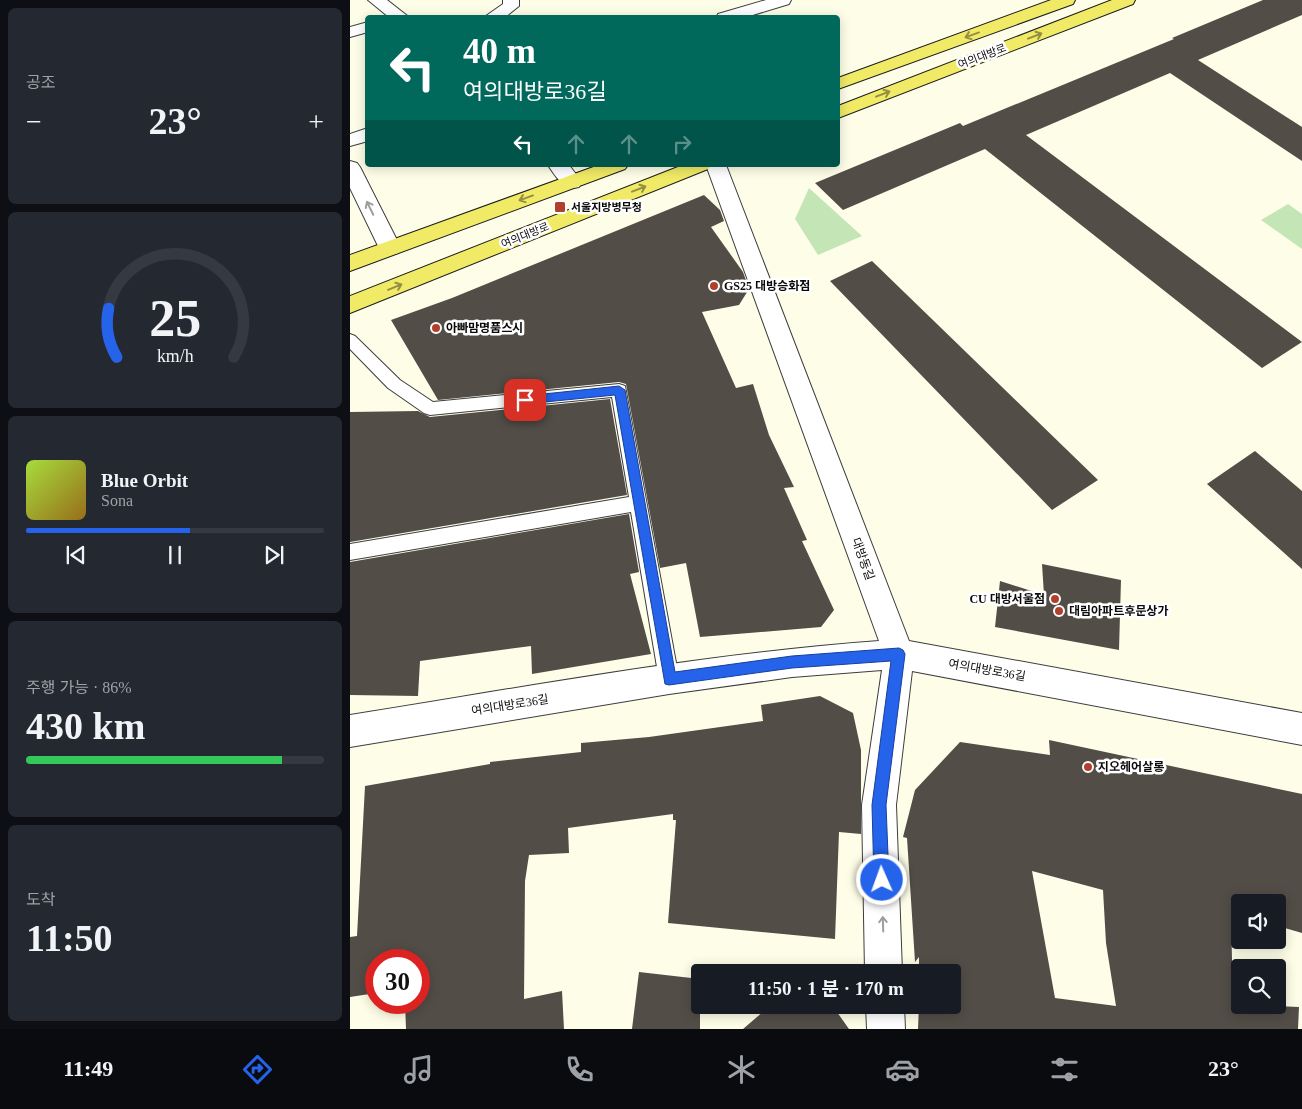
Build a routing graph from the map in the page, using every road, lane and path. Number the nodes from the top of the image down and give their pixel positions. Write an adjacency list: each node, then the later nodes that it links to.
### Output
1 (376, 0): 8 (street)
2 (529, 0): 7 (street)
3 (724, 0): 10 (street)
4 (783, 0): 10 (street)
5 (1067, 0): 13 (main road, 여의대방로, one-way to 13)
6 (1127, 0): 14 (main road, 여의대방로, one-way to 6)
7 (511, 3): 9 (street)
8 (398, 15)
9 (496, 15)
10 (731, 15)
11 (365, 28): 12 (street)
12 (350, 32)
13 (840, 83)
14 (840, 111)
15 (365, 135): 16 (street)
16 (350, 140)
17 (350, 167): 24 (street, one-way to 17)
18 (560, 167): 22 (street)
19 (613, 167): 22 (main road)
20 (696, 167): 23 (main road, 여의대방로, one-way to 20)
21 (717, 167): 30 (street, 대방동길)
22 (572, 182): 23 (main road); 24 (main road, one-way to 24)
23 (594, 207): 26 (main road, 여의대방로, one-way to 23)
24 (390, 248): 25 (main road)
25 (350, 263)
26 (350, 305)
27 (350, 340): 28 (lane)
28 (639, 503): 29 (lane); 31 (lane)
29 (350, 552)
30 (899, 654): 31 (street, 여의대방로36길); 32 (street, 여의대방로36길); 34 (street, 대방동길, one-way to 30)
31 (669, 679): 33 (street, 여의대방로36길)
32 (1302, 728)
33 (350, 731)
34 (884, 964)
35 (885, 1014): 36 (street)
36 (886, 1029)

